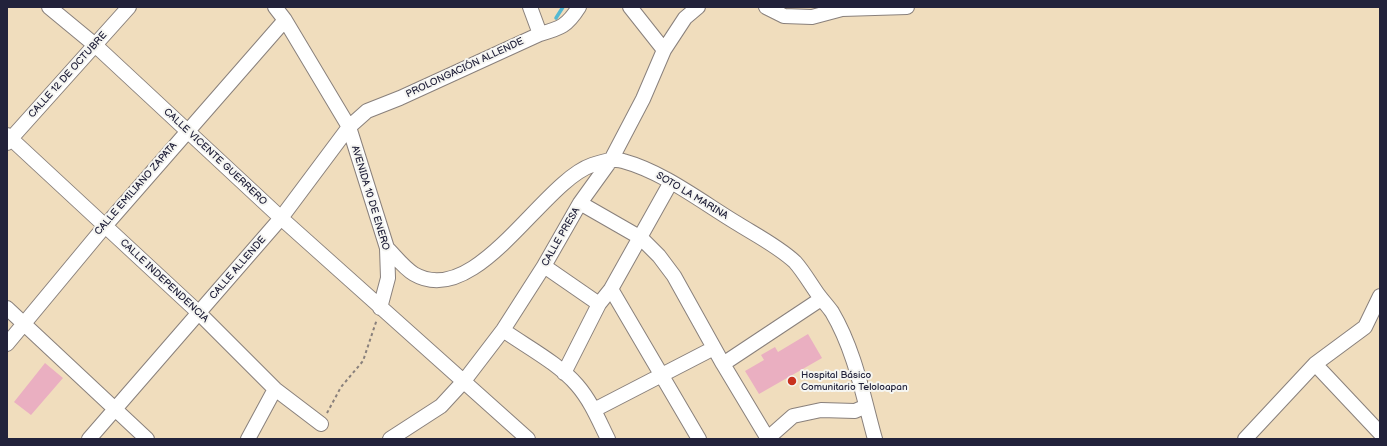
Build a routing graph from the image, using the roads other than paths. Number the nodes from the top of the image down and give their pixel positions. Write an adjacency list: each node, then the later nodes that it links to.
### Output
1 (49, 7): 12 (street, CALLE VICENTE GUERRERO)
2 (129, 7): 12 (street, CALLE 12 DE OCTUBRE)
3 (275, 7): 10 (street, AVENIDA 10 DE ENERO)
4 (530, 7): 11 (street)
5 (579, 7): 11 (street, PROLONGACIÓN ALLENDE)
6 (630, 7): 13 (street)
7 (698, 7): 13 (street, CALLE PRESA)
8 (766, 7): 9 (street)
9 (907, 7)
10 (285, 20): 14 (street, AVENIDA 10 DE ENERO); 15 (street, CALLE EMILIANO ZAPATA)
11 (540, 34): 14 (street, PROLONGACIÓN ALLENDE)
12 (95, 45): 15 (street, CALLE VICENTE GUERRERO); 16 (street, CALLE 12 DE OCTUBRE)
13 (664, 50): 17 (street, CALLE PRESA)
14 (349, 127): 20 (street, CALLE ALLENDE); 23 (street, AVENIDA 10 DE ENERO)
15 (186, 131): 20 (street, CALLE VICENTE GUERRERO); 21 (street, CALLE EMILIANO ZAPATA)
16 (8, 139): 21 (street, CALLE INDEPENDENCIA)
17 (611, 160): 18 (street, SOTO LA MARINA); 19 (street, CALLE PRESA); 23 (street, SOTO LA MARINA)
18 (671, 182): 22 (street); 27 (street, SOTO LA MARINA)
19 (580, 203): 22 (street); 24 (street, CALLE PRESA)
20 (281, 218): 30 (street, CALLE VICENTE GUERRERO); 31 (street, CALLE ALLENDE)
21 (105, 226): 31 (street, CALLE INDEPENDENCIA); 32 (street, CALLE EMILIANO ZAPATA)
22 (641, 238): 25 (street); 35 (street)
23 (387, 248): 30 (street, AVENIDA 10 DE ENERO)
24 (544, 266): 28 (street); 33 (street, CALLE PRESA)
25 (611, 289): 28 (street); 39 (street)
26 (1380, 296): 37 (street)
27 (821, 298): 36 (street); 42 (street, SOTO LA MARINA)
28 (599, 304): 38 (street)
29 (7, 308): 32 (street)
30 (380, 308): 40 (street)
31 (199, 313): 41 (street, CALLE INDEPENDENCIA); 43 (street, CALLE ALLENDE)
32 (24, 324): 34 (street, CALLE EMILIANO ZAPATA); 43 (street)
33 (503, 330): 38 (street); 40 (street, CALLE PRESA)
34 (7, 344)
35 (714, 348): 36 (street); 39 (street)
36 (723, 364): 54 (street)
37 (1315, 364): 46 (street); 56 (street)
38 (564, 373): 44 (street)
39 (662, 375): 44 (street); 53 (street)
40 (464, 381): 50 (street, CALLE PRESA); 51 (street)
41 (276, 389): 45 (street, CALLE INDEPENDENCIA); 49 (street)
42 (866, 406): 54 (street); 55 (street, SOTO LA MARINA)
43 (114, 409): 47 (street, CALLE ALLENDE); 48 (street)
44 (594, 410): 52 (street)
45 (321, 424)
46 (1380, 434): 57 (street)
47 (89, 439)
48 (147, 439)
49 (248, 439)
50 (390, 439)
51 (528, 439)
52 (608, 439)
53 (699, 439)
54 (768, 439)
55 (875, 439)
56 (1245, 439)
57 (1376, 439)

